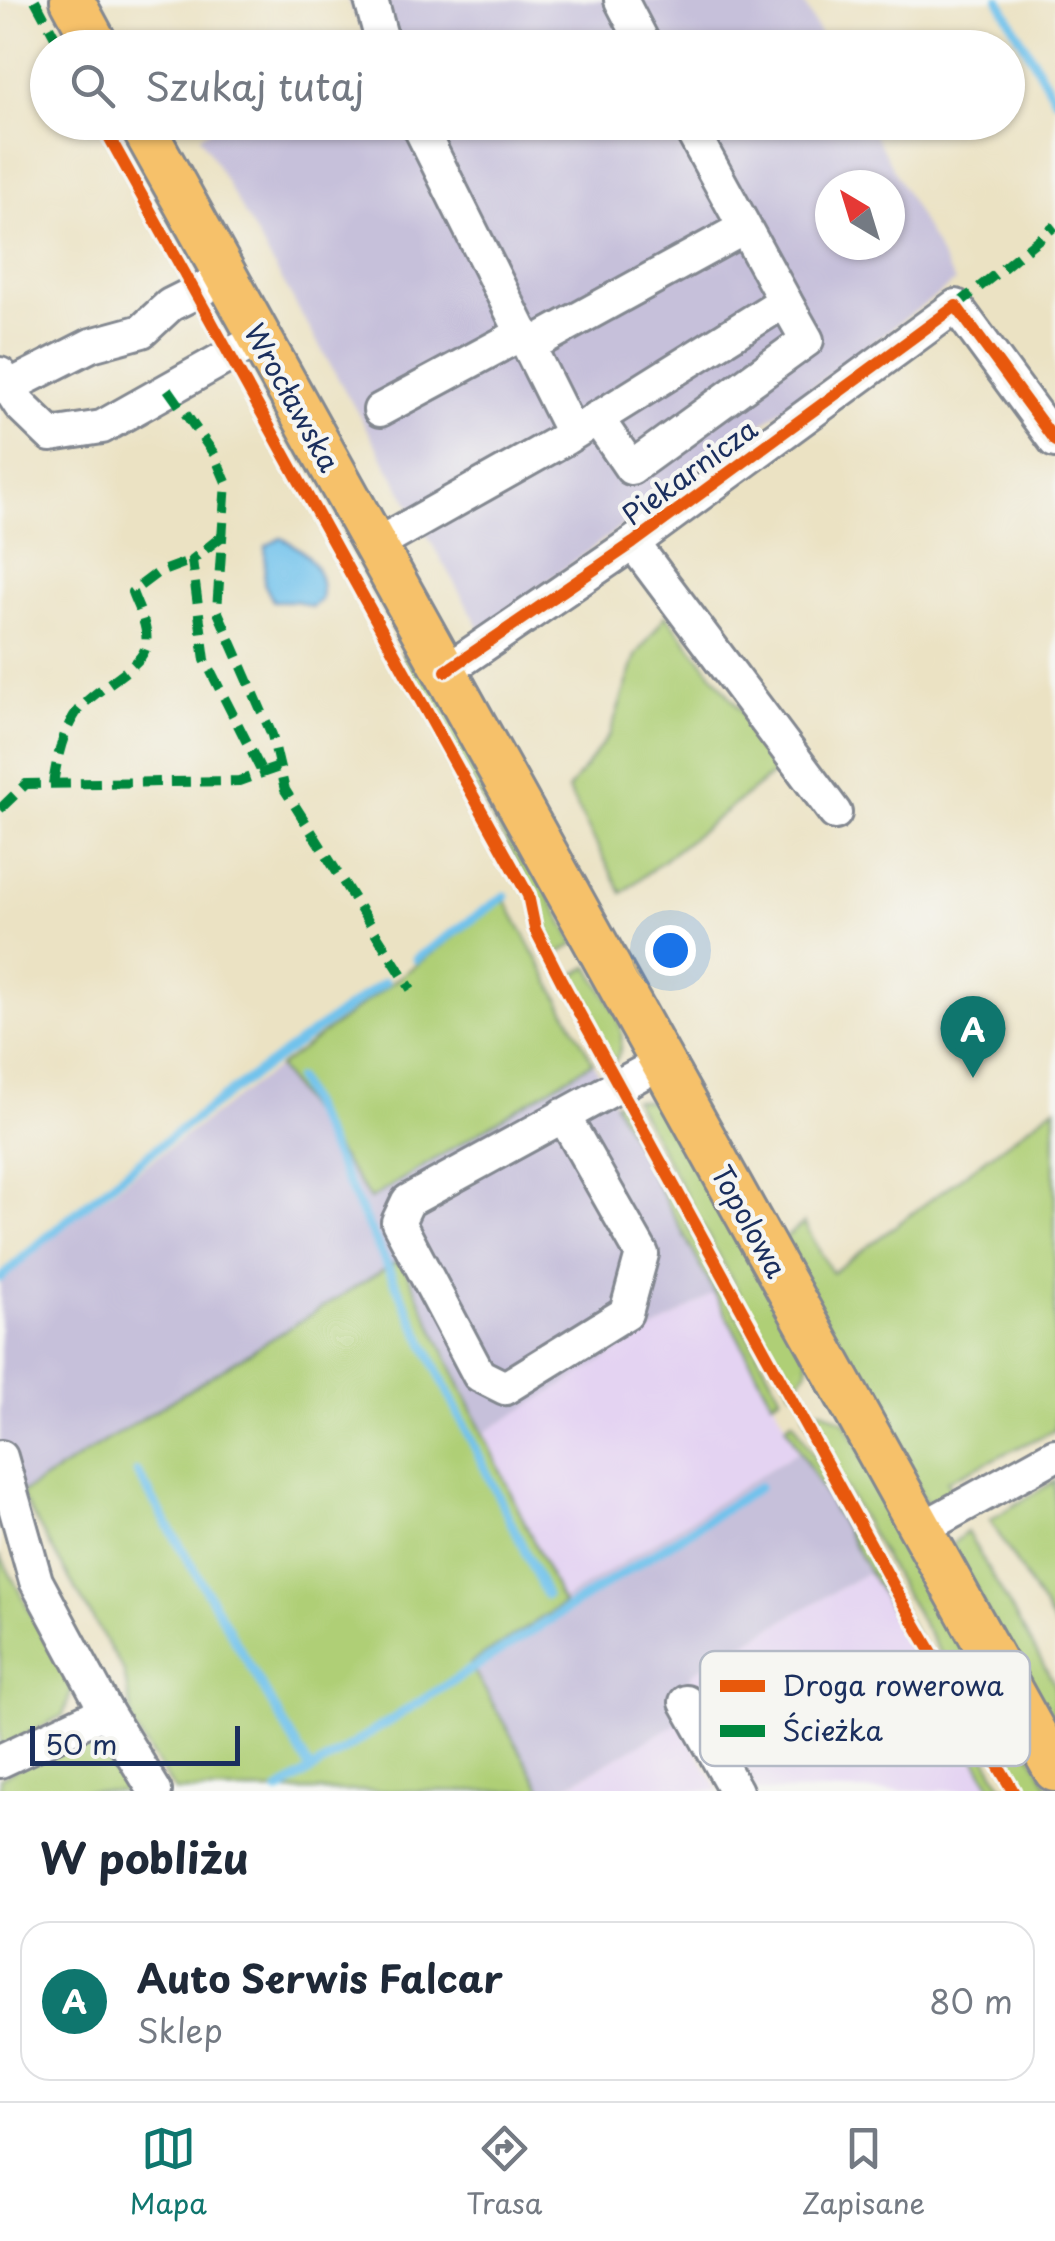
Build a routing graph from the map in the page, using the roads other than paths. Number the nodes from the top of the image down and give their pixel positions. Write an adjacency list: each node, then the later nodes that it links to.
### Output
1 (72, 0): 4 (main road)
2 (371, 0): 5 (street)
3 (621, 0): 6 (street)
4 (88, 30)
5 (379, 30)
6 (637, 30)
7 (150, 140): 11 (main road, Wrocławska)
8 (426, 140): 14 (street)
9 (697, 140): 10 (street)
10 (744, 228): 12 (street); 14 (street)
11 (226, 277): 13 (main road, Wrocławska); 15 (street)
12 (784, 301): 17 (street); 17 (street)
13 (260, 338): 15 (street); 20 (main road, Wrocławska)
14 (526, 340): 16 (street); 17 (street)
15 (4, 380)
16 (380, 410)
17 (585, 426): 20 (street)
18 (1055, 442): 19 (street, Piekarnicza)
19 (634, 543): 21 (street, Piekarnicza); 22 (street, Piekarnicza)
20 (376, 546): 21 (main road, Wrocławska)
21 (446, 672): 23 (main road, Topolowa)
22 (834, 812)
23 (662, 1062): 24 (street); 27 (main road, Topolowa)
24 (563, 1115): 24 (street)
25 (1055, 1455): 27 (street)
26 (1, 1457): 30 (street)
27 (921, 1530): 28 (main road, Topolowa)
28 (989, 1651)
29 (686, 1702): 32 (street)
30 (106, 1711): 33 (street); 36 (street)
31 (1030, 1725): 35 (main road, Topolowa)
32 (700, 1727)
33 (0, 1761)
34 (722, 1766): 37 (street)
35 (1055, 1770)
36 (155, 1791)
37 (736, 1791)

